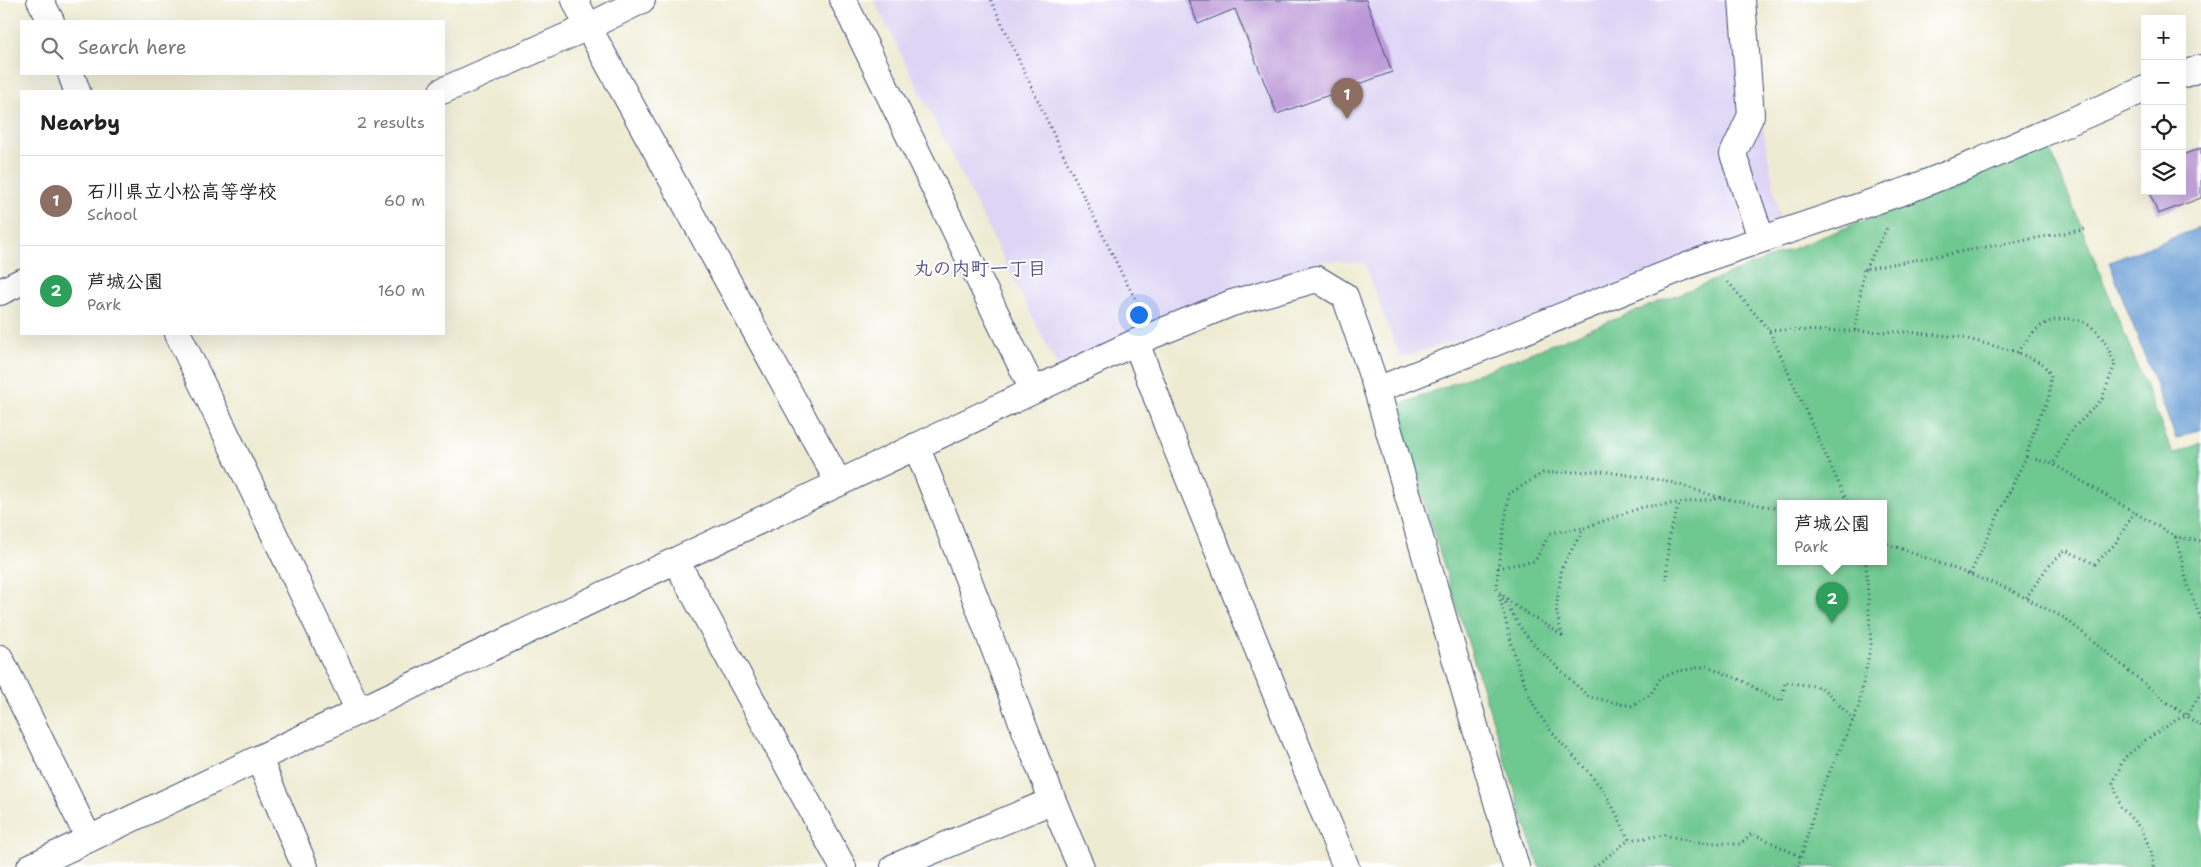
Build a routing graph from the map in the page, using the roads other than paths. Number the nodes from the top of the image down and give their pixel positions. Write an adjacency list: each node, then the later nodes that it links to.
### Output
1 (40, 0): 6 (street)
2 (575, 0): 7 (street)
3 (642, 0): 7 (street)
4 (843, 0): 19 (street)
5 (1742, 0): 14 (street)
6 (50, 20)
7 (588, 27): 12 (street); 22 (street)
8 (2201, 68): 9 (street)
9 (2186, 74)
10 (71, 75): 11 (street)
11 (77, 90)
12 (444, 90)
13 (2141, 91): 14 (street)
14 (1761, 238): 20 (street)
15 (20, 282): 16 (street)
16 (0, 292)
17 (178, 335): 25 (street)
18 (1146, 338): 19 (street); 20 (street); 34 (street)
19 (1033, 390): 21 (street)
20 (1377, 390): 35 (street)
21 (916, 446): 22 (street); 27 (street)
22 (839, 483): 23 (street)
23 (676, 561): 25 (street); 31 (street)
24 (0, 658): 28 (street)
25 (359, 711): 26 (street)
26 (259, 759): 28 (street); 30 (street)
27 (1052, 801): 32 (street); 33 (street)
28 (89, 839): 29 (street)
29 (30, 867)
30 (305, 867)
31 (843, 867)
32 (894, 867)
33 (1081, 867)
34 (1346, 867)
35 (1516, 867)

